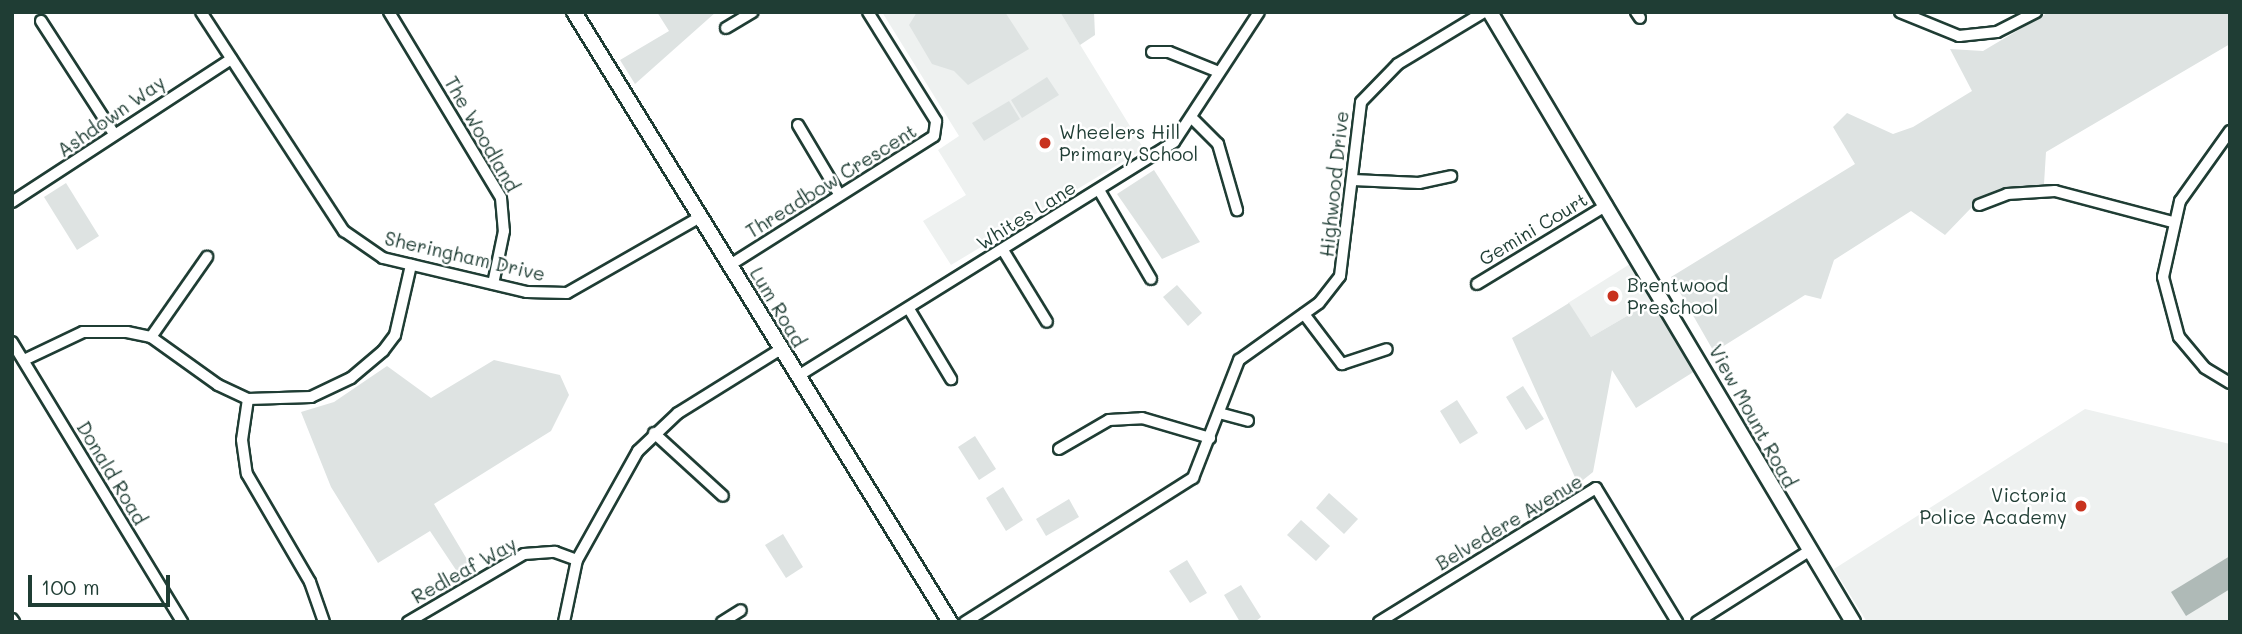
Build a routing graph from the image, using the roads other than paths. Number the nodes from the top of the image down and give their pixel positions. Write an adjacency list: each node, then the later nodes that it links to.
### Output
1 (201, 12): 14 (street, Sheringham Drive)
2 (389, 12): 35 (street, The Woodland)
3 (574, 12): 28 (street, Lum Road)
4 (753, 12): 12 (street)
5 (868, 12): 23 (street, Threadbow Crescent)
6 (1259, 12): 15 (street, Whites Lane)
7 (1485, 12): 21 (street, Highwood Drive)
8 (1490, 12): 25 (street, View Mount Road)
9 (1900, 12): 10 (street)
10 (2036, 12)
11 (41, 21): 19 (street)
12 (726, 29)
13 (1152, 52): 15 (street)
14 (231, 59): 19 (street, Ashdown Way); 32 (street, Sheringham Drive)
15 (1219, 72): 16 (street, Whites Lane)
16 (1194, 121): 22 (street, Whites Lane); 27 (street)
17 (799, 125): 23 (street)
18 (2230, 131): 29 (street)
19 (114, 134): 24 (street, Ashdown Way)
20 (1451, 176): 21 (street)
21 (1353, 180): 38 (street, Highwood Drive)
22 (1099, 190): 30 (street, Whites Lane); 34 (street)
23 (839, 194): 33 (street, Threadbow Crescent)
24 (12, 202)
25 (1607, 205): 36 (street, Gemini Court); 55 (street, View Mount Road)
26 (1979, 205): 29 (street)
27 (1237, 210)
28 (700, 217): 33 (street, Lum Road); 35 (street, Sheringham Drive)
29 (2172, 222): 47 (street)
30 (1003, 250): 37 (street, Whites Lane); 39 (street)
31 (206, 257): 40 (street)
32 (411, 265): 35 (street, Sheringham Drive); 48 (street)
33 (730, 265): 42 (street, Lum Road)
34 (1152, 279)
35 (493, 284)
36 (1477, 284)
37 (909, 309): 45 (street, Whites Lane); 46 (street)
38 (1304, 314): 43 (street); 49 (street, Highwood Drive)
39 (1047, 322)
40 (151, 337): 44 (street); 48 (street)
41 (12, 342): 44 (street, Donald Road)
42 (781, 349): 45 (street, Lum Road); 51 (street)
43 (1387, 349)
44 (24, 360): 58 (street, Donald Road)
45 (798, 376): 63 (street, Lum Road)
46 (951, 379)
47 (2230, 383)
48 (248, 398): 59 (street)
49 (1219, 413): 50 (street); 52 (street, Highwood Drive)
50 (1248, 421)
51 (654, 433): 54 (street); 56 (street)
52 (1210, 438): 53 (street); 64 (street, Highwood Drive)
53 (1059, 449)
54 (723, 496)
55 (1809, 551): 67 (street); 68 (street, View Mount Road)
56 (578, 560): 60 (street, Redleaf Way); 61 (street)
57 (741, 610): 62 (street)
58 (182, 622)
59 (324, 622)
60 (408, 622)
61 (564, 622)
62 (722, 622)
63 (950, 622)
64 (964, 622)
65 (1379, 622): 66 (street, Belvedere Avenue)
66 (1677, 622)
67 (1697, 622)
68 (1853, 622)

